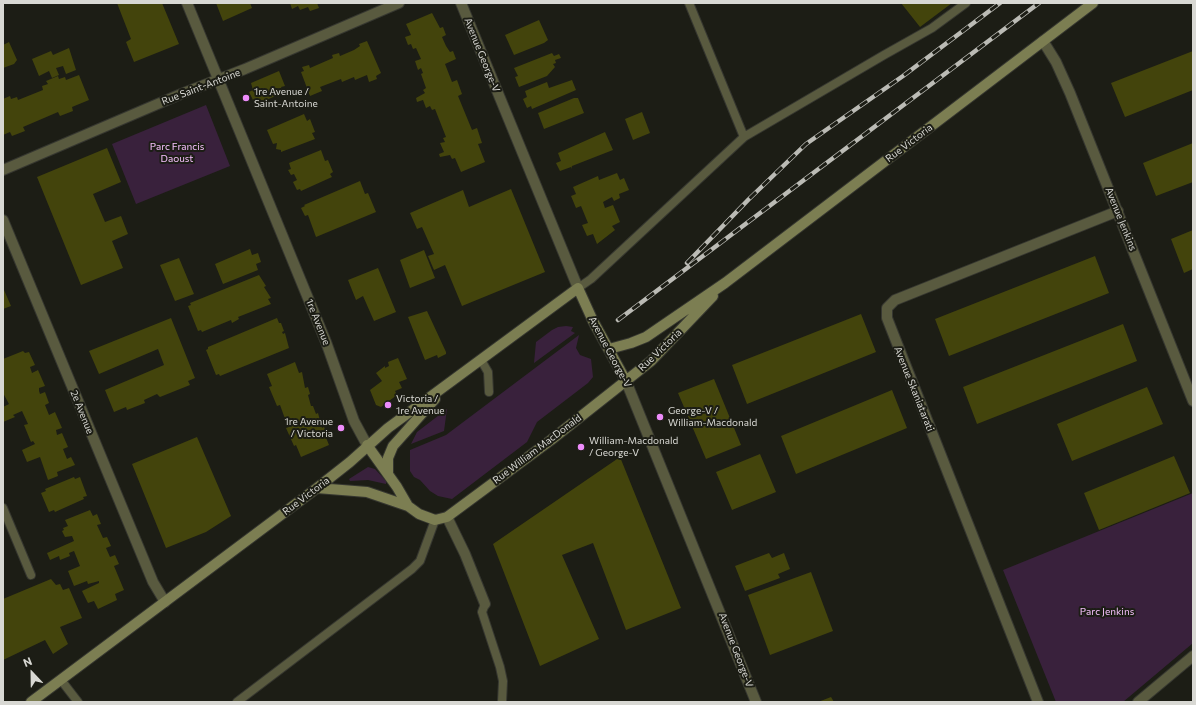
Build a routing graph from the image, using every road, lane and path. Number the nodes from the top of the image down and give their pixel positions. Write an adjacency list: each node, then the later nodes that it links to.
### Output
1 (187, 3): 8 (street, 1re Avenue)
2 (399, 3): 8 (street, Rue Saint-Antoine)
3 (461, 3): 14 (street, Avenue George-V)
4 (689, 3): 9 (lane)
5 (966, 3): 9 (lane)
6 (1093, 3): 7 (main road, Rue Victoria)
7 (1043, 41): 11 (street, Avenue Jenkins); 13 (main road, Rue Victoria)
8 (218, 80): 10 (street, Rue Saint-Antoine); 21 (street, 1re Avenue)
9 (744, 137): 14 (lane)
10 (3, 170)
11 (1118, 211): 20 (street, Avenue Jenkins); 39 (street, Avenue Skaniatarati)
12 (3, 220): 30 (street, 2e Avenue)
13 (725, 283): 15 (main road, Rue Victoria); 17 (main road, Rue Victoria)
14 (578, 288): 15 (main road, Avenue George-V); 16 (main road, Rue Victoria)
15 (609, 349): 17 (main road, Avenue George-V)
16 (481, 360): 18 (main road, Rue Victoria); 19 (lane)
17 (626, 381): 26 (main road, Rue William MacDonald); 38 (street, Avenue George-V)
18 (446, 386): 21 (main road, Rue Victoria); 22 (main road)
19 (489, 392)
20 (1193, 401)
21 (368, 445): 22 (main road, 1re Avenue); 23 (main road, Rue Victoria)
22 (388, 473): 24 (main road, 1re Avenue)
23 (317, 488): 24 (main road); 30 (main road, Rue Victoria)
24 (408, 506): 27 (main road, 1re Avenue)
25 (3, 508): 28 (lane)
26 (447, 517): 27 (main road); 31 (street)
27 (435, 520): 36 (lane)
28 (7, 528): 29 (lane)
29 (31, 575)
30 (165, 602): 33 (main road, Rue Victoria)
31 (485, 604): 37 (lane)
32 (1193, 656): 40 (street)
33 (61, 680): 34 (main road, Rue Victoria); 35 (lane)
34 (31, 702)
35 (78, 702)
36 (237, 702)
37 (502, 702)
38 (756, 702)
39 (1038, 702)
40 (1138, 702)

